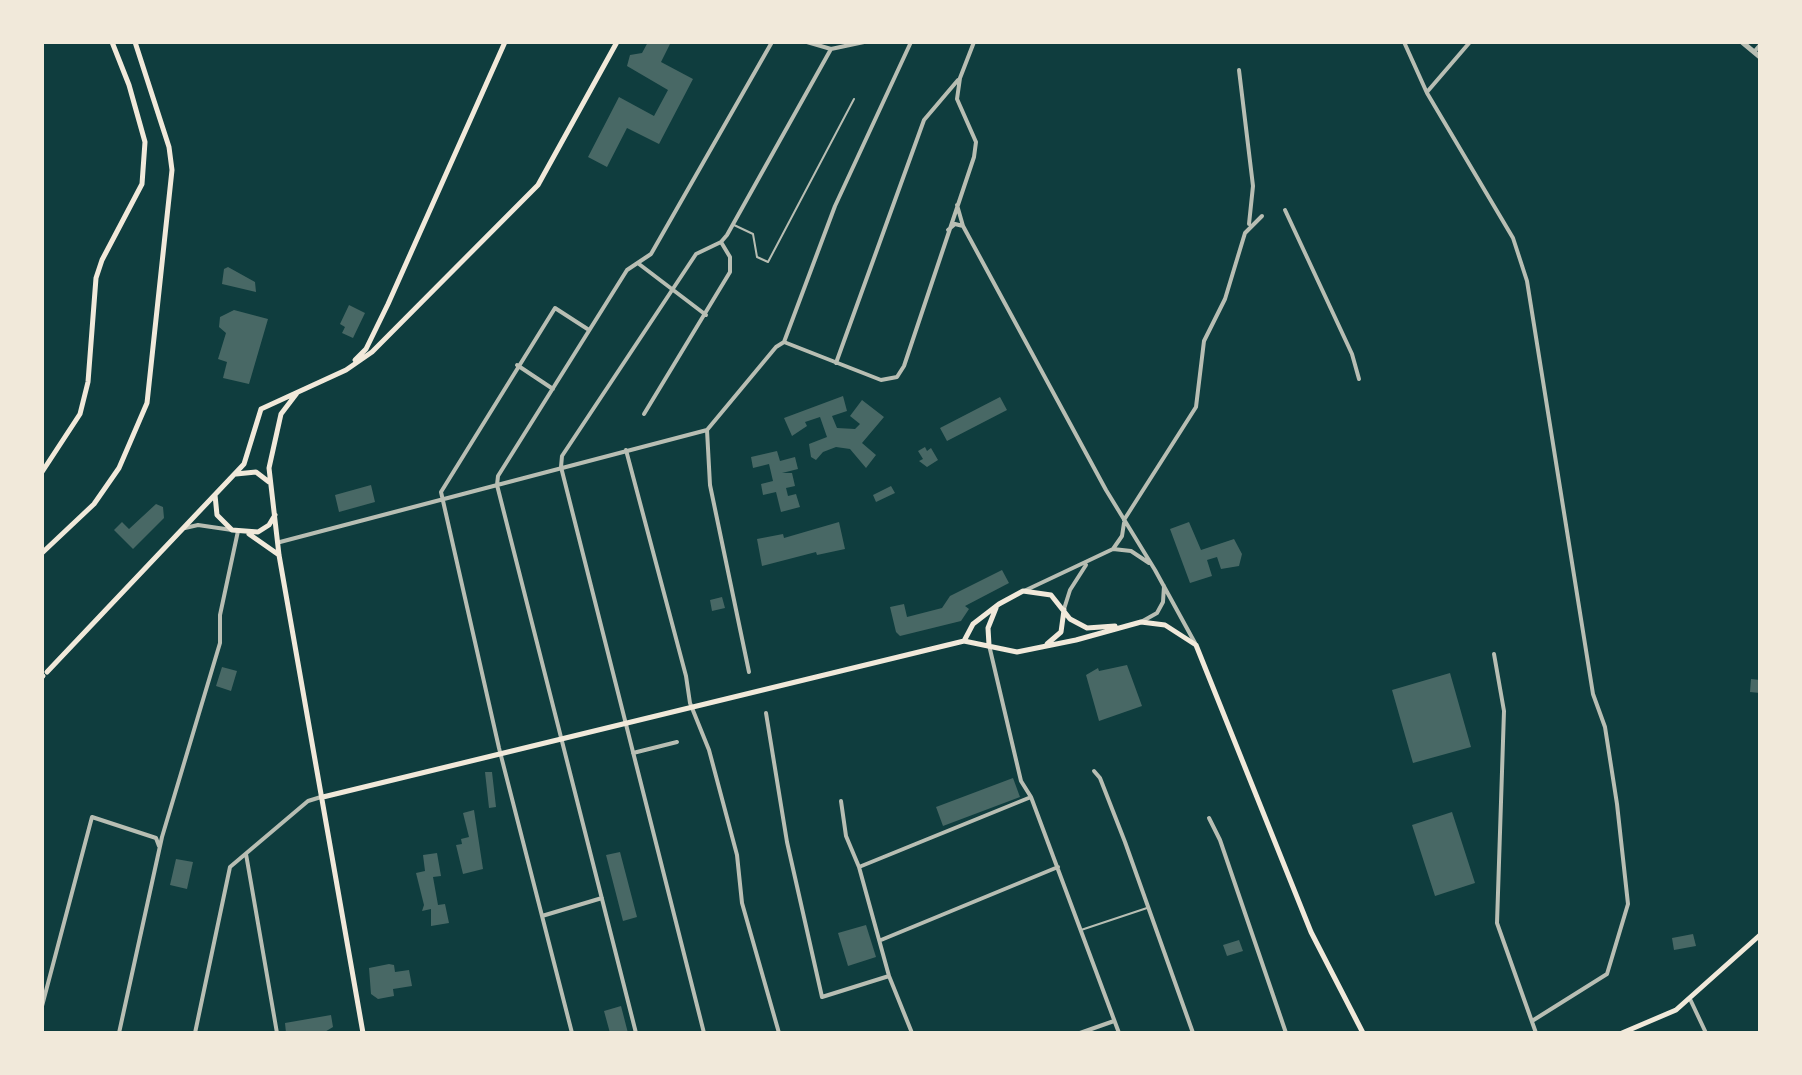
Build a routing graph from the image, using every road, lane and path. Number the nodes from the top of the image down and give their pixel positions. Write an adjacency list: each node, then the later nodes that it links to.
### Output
1 (112, 42): 43 (main road)
2 (135, 42): 56 (main road)
3 (505, 42): 35 (main road)
4 (617, 42): 35 (main road)
5 (772, 42): 28 (street)
6 (807, 42): 14 (street)
7 (864, 42): 14 (street)
8 (911, 42): 32 (street)
9 (974, 42): 17 (street)
10 (1404, 42): 18 (street)
11 (1470, 42): 18 (street)
12 (1742, 42): 15 (street)
13 (1760, 45): 15 (street)
14 (831, 49): 23 (street)
15 (1757, 55)
16 (1239, 70): 24 (street)
17 (960, 78): 20 (street); 33 (street)
18 (1427, 93): 98 (street)
19 (854, 99): 23 (lane)
20 (957, 202): 25 (street); 26 (street)
21 (1285, 210): 36 (street)
22 (1262, 216): 24 (street)
23 (733, 224): 27 (street)
24 (1249, 224): 50 (street)
25 (963, 226): 26 (street); 50 (street)
26 (947, 231): 33 (street)
27 (721, 242): 29 (street); 30 (street)
28 (639, 264): 29 (street); 31 (street)
29 (671, 290): 30 (street); 42 (street)
30 (706, 315): 39 (street)
31 (589, 330): 34 (street); 38 (street)
32 (784, 342): 33 (street); 40 (street)
33 (836, 363)
34 (517, 365): 38 (street); 48 (street)
35 (346, 370): 37 (main road)
36 (1359, 379)
37 (300, 389): 44 (main road); 46 (main road)
38 (553, 389): 45 (street)
39 (644, 414)
40 (707, 430): 41 (street); 70 (street)
41 (626, 450): 42 (street); 72 (street)
42 (561, 467): 45 (street); 74 (street)
43 (42, 472)
44 (235, 474): 46 (main road); 47 (main road)
45 (497, 485): 48 (street); 75 (street)
46 (272, 486): 49 (main road)
47 (215, 494): 51 (main road); 52 (main road)
48 (442, 500): 54 (street); 78 (street)
49 (276, 512): 53 (main road); 54 (main road)
50 (1124, 520): 55 (street); 59 (street)
51 (183, 528): 52 (street); 71 (main road)
52 (235, 530): 53 (main road); 84 (street)
53 (249, 533): 57 (main road)
54 (280, 542): 57 (main road)
55 (1113, 549): 58 (street); 59 (street)
56 (42, 553)
57 (279, 555): 80 (main road)
58 (1087, 564): 61 (street); 63 (street)
59 (1155, 570): 60 (street)
60 (1164, 584): 64 (street); 67 (street)
61 (1023, 591): 62 (main road); 63 (main road)
62 (999, 604): 65 (main road); 66 (main road)
63 (1064, 609): 64 (main road); 68 (main road)
64 (1141, 622): 67 (main road); 68 (main road)
65 (964, 641): 66 (main road); 72 (main road)
66 (989, 645): 68 (main road); 81 (street)
67 (1196, 645): 112 (main road)
68 (1042, 647)
69 (1494, 654): 98 (street)
70 (749, 672)
71 (44, 675)
72 (691, 708): 74 (main road); 106 (street)
73 (766, 713): 94 (street)
74 (625, 724): 75 (main road); 77 (street)
75 (562, 740): 78 (main road); 88 (street)
76 (677, 742): 77 (street)
77 (633, 753): 105 (street)
78 (501, 756): 80 (main road); 90 (street)
79 (1094, 771): 89 (street)
80 (323, 797): 85 (street); 102 (main road)
81 (1031, 797): 86 (street); 87 (street)
82 (841, 801): 86 (street)
83 (1209, 818): 111 (street)
84 (160, 848): 96 (street); 99 (street)
85 (246, 853): 100 (street); 101 (street)
86 (859, 867): 93 (street)
87 (1058, 867): 91 (street); 93 (street)
88 (602, 898): 90 (street); 104 (street)
89 (1148, 907): 91 (lane); 110 (street)
90 (542, 916): 103 (street)
91 (1081, 930): 97 (street)
92 (1760, 935): 95 (main road)
93 (881, 940): 94 (street)
94 (889, 976): 107 (street)
95 (1690, 999): 114 (main road); 115 (street)
96 (42, 1006)
97 (1114, 1021): 108 (street); 109 (street)
98 (1532, 1021): 113 (street)
99 (119, 1033)
100 (195, 1033)
101 (277, 1033)
102 (363, 1033)
103 (572, 1033)
104 (636, 1033)
105 (704, 1033)
106 (779, 1033)
107 (912, 1033)
108 (1080, 1033)
109 (1119, 1033)
110 (1193, 1033)
111 (1286, 1033)
112 (1363, 1033)
113 (1536, 1033)
114 (1622, 1033)
115 (1706, 1033)

